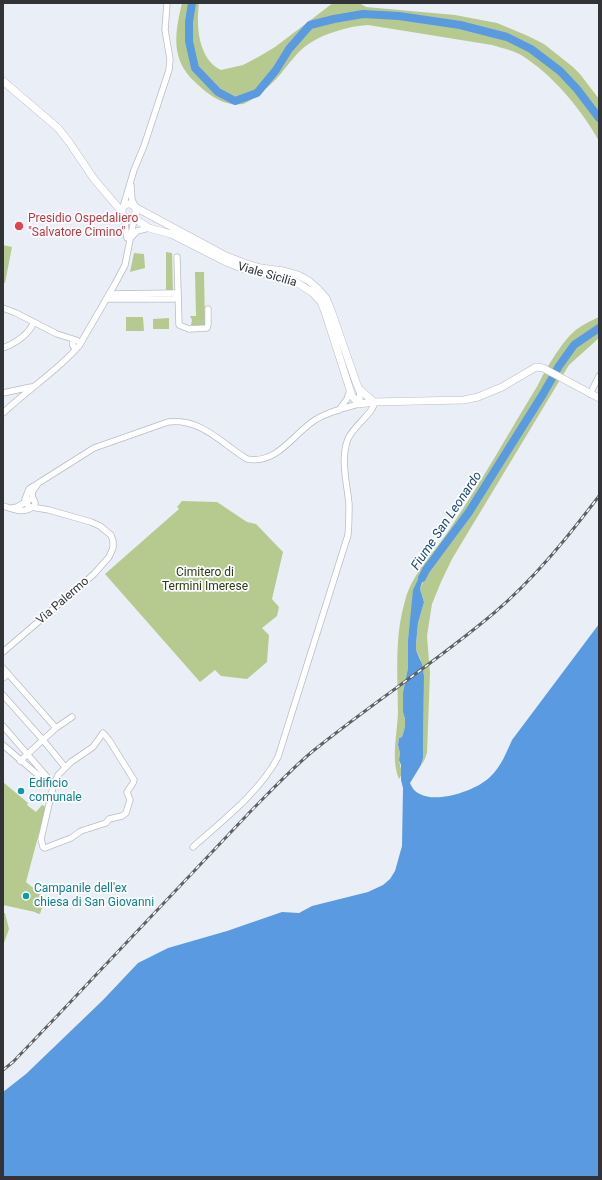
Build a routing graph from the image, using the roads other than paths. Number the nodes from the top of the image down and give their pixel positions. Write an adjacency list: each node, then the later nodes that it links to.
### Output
1 (167, 3): 5 (street)
2 (3, 81): 4 (main road)
3 (3, 85): 4 (main road)
4 (13, 90): 6 (main road)
5 (130, 181): 7 (street); 7 (street)
6 (106, 192): 7 (main road); 7 (main road)
7 (129, 210): 8 (main road, Viale Sicilia); 9 (street); 9 (street); 20 (main road, Viale Sicilia)
8 (149, 228): 9 (street); 21 (main road, Viale Sicilia)
9 (128, 244): 12 (street)
10 (177, 257): 11 (street)
11 (177, 296): 12 (street); 14 (street)
12 (108, 297): 16 (street)
13 (3, 308): 15 (street)
14 (208, 309)
15 (34, 322): 16 (street); 17 (street)
16 (76, 344): 19 (street)
17 (3, 348)
18 (599, 376): 24 (street)
19 (33, 386): 22 (street); 26 (street)
20 (359, 389): 27 (main road); 28 (street)
21 (350, 390): 28 (main road, Viale Sicilia); 29 (street)
22 (14, 391): 23 (street); 26 (street)
23 (3, 393)
24 (590, 394): 25 (main road); 27 (main road)
25 (599, 398)
26 (18, 399): 30 (street)
27 (374, 402): 28 (main road); 47 (street)
28 (359, 404): 29 (street)
29 (338, 410): 31 (street)
30 (3, 413)
31 (31, 504): 33 (street); 33 (street); 34 (street, Via Palermo)
32 (3, 506): 33 (street)
33 (9, 508)
34 (3, 652)
35 (3, 668): 36 (street)
36 (5, 676): 40 (street)
37 (3, 694): 41 (street)
38 (72, 717): 40 (street)
39 (3, 726): 43 (street)
40 (56, 728): 41 (street)
41 (43, 740): 43 (street); 45 (street)
42 (3, 745): 44 (street)
43 (27, 754): 44 (street); 46 (street)
44 (20, 761): 46 (street)
45 (65, 768): 46 (street); 46 (street)
46 (53, 786)
47 (193, 847)

